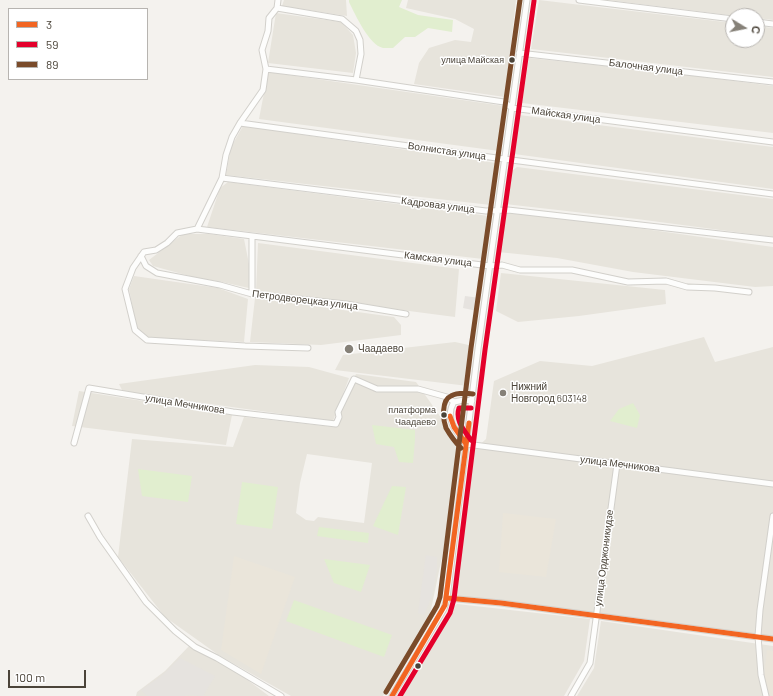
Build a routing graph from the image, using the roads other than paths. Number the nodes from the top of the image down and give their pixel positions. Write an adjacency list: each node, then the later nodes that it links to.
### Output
1 (278, 0): 4 (street)
2 (527, 0): 6 (street)
3 (580, 0): 5 (street)
4 (277, 8): 7 (street); 8 (street)
5 (725, 18)
6 (520, 53): 9 (street, Балочная улица); 10 (street)
7 (266, 69): 8 (street, Майская улица); 11 (street)
8 (356, 80): 10 (street, Майская улица)
9 (773, 82)
10 (512, 108): 12 (street, Майская улица); 13 (street)
11 (240, 123): 13 (street, Волнистая улица); 14 (street)
12 (773, 142)
13 (504, 159): 15 (street, Волнистая улица); 16 (street)
14 (222, 178): 16 (street, Кадровая улица); 17 (street)
15 (773, 194)
16 (496, 211): 19 (street, Кадровая улица); 21 (street)
17 (197, 229): 18 (street, Камская улица); 20 (street, Камская улица)
18 (252, 236): 21 (street, Камская улица); 23 (street)
19 (773, 240)
20 (141, 256): 23 (street, Петродворецкая улица); 25 (street)
21 (490, 266): 22 (street, Камская улица); 26 (street)
22 (749, 292)
23 (252, 294): 24 (street, Петродворецкая улица)
24 (406, 314)
25 (308, 348)
26 (472, 401): 27 (street); 29 (street)
27 (454, 402): 28 (street, улица Мечникова); 29 (street)
28 (74, 443)
29 (466, 444): 30 (street, улица Мечникова); 34 (street)
30 (617, 464): 31 (street, улица Мечникова); 35 (street, улица Орджоникидзе)
31 (773, 484)
32 (88, 516): 38 (street)
33 (773, 516): 36 (street)
34 (447, 598): 35 (street); 39 (street)
35 (597, 616): 36 (street); 40 (street, улица Орджоникидзе)
36 (758, 636): 37 (street); 41 (street)
37 (773, 639)
38 (281, 696)
39 (392, 696)
40 (571, 696)
41 (766, 696)

